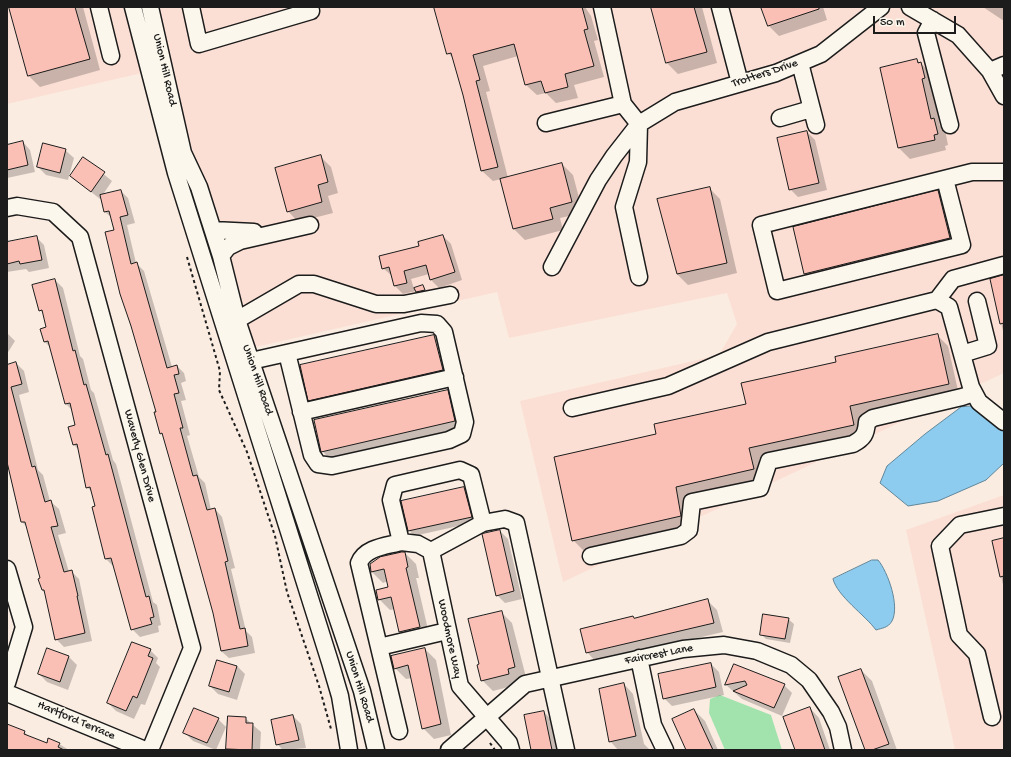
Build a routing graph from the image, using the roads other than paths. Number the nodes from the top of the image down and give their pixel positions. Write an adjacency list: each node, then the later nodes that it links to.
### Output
1 (99, 7): 11 (street)
2 (133, 7): 40 (street, Union Hill Road)
3 (150, 7): 28 (street, Union Hill Road)
4 (191, 7): 5 (street)
5 (310, 7)
6 (602, 7): 17 (street)
7 (720, 7): 15 (street)
8 (881, 7): 12 (street, Trotters Drive)
9 (910, 7): 10 (street)
10 (933, 20): 14 (street); 23 (street)
11 (111, 56)
12 (800, 63): 15 (street, Trotters Drive); 18 (street)
13 (1004, 64): 14 (street)
14 (990, 71): 16 (street)
15 (740, 83): 21 (street, Trotters Drive)
16 (1004, 96)
17 (623, 104): 20 (street); 21 (street)
18 (812, 109): 19 (street); 22 (street)
19 (780, 118)
20 (546, 123)
21 (639, 124): 32 (street); 33 (street)
22 (816, 125)
23 (950, 125)
24 (1004, 172): 25 (street)
25 (945, 179): 25 (street)
26 (7, 208): 62 (street, Waverly Glen Drive)
27 (310, 225): 29 (street)
28 (213, 230): 29 (street); 30 (street, Union Hill Road)
29 (262, 237): 30 (street)
30 (221, 256): 37 (street, Union Hill Road)
31 (1004, 265): 35 (street)
32 (552, 267)
33 (639, 277)
34 (450, 295): 37 (street)
35 (937, 300): 39 (street); 43 (street)
36 (977, 301): 39 (street)
37 (237, 320): 40 (street, Union Hill Road)
38 (287, 353): 40 (street); 41 (street); 44 (street)
39 (962, 354): 42 (street)
40 (244, 363): 63 (street, Union Hill Road); 64 (street, Union Hill Road)
41 (455, 377): 44 (street); 44 (street)
42 (974, 393): 45 (street); 50 (street)
43 (572, 408)
44 (301, 412)
45 (1004, 422)
46 (1004, 516): 59 (street)
47 (483, 523): 48 (street); 49 (street); 55 (street)
48 (402, 542): 49 (street); 53 (street)
49 (431, 551): 52 (street, Woodmore Way)
50 (591, 556)
51 (7, 569): 56 (street)
52 (447, 631): 53 (street); 58 (street, Woodmore Way)
53 (379, 648): 60 (street)
54 (639, 658): 55 (street, Faircrest Lane); 68 (street); 69 (street, Faircrest Lane)
55 (550, 678): 58 (street, Faircrest Lane); 67 (street)
56 (7, 683)
57 (7, 693): 61 (street, Hartford Terrace)
58 (486, 717): 65 (street, Faircrest Lane); 66 (street, Woodmore Way)
59 (992, 717)
60 (399, 731)
61 (145, 750)
62 (150, 750)
63 (348, 750)
64 (376, 750)
65 (448, 750)
66 (511, 750)
67 (566, 750)
68 (665, 750)
69 (843, 750)

